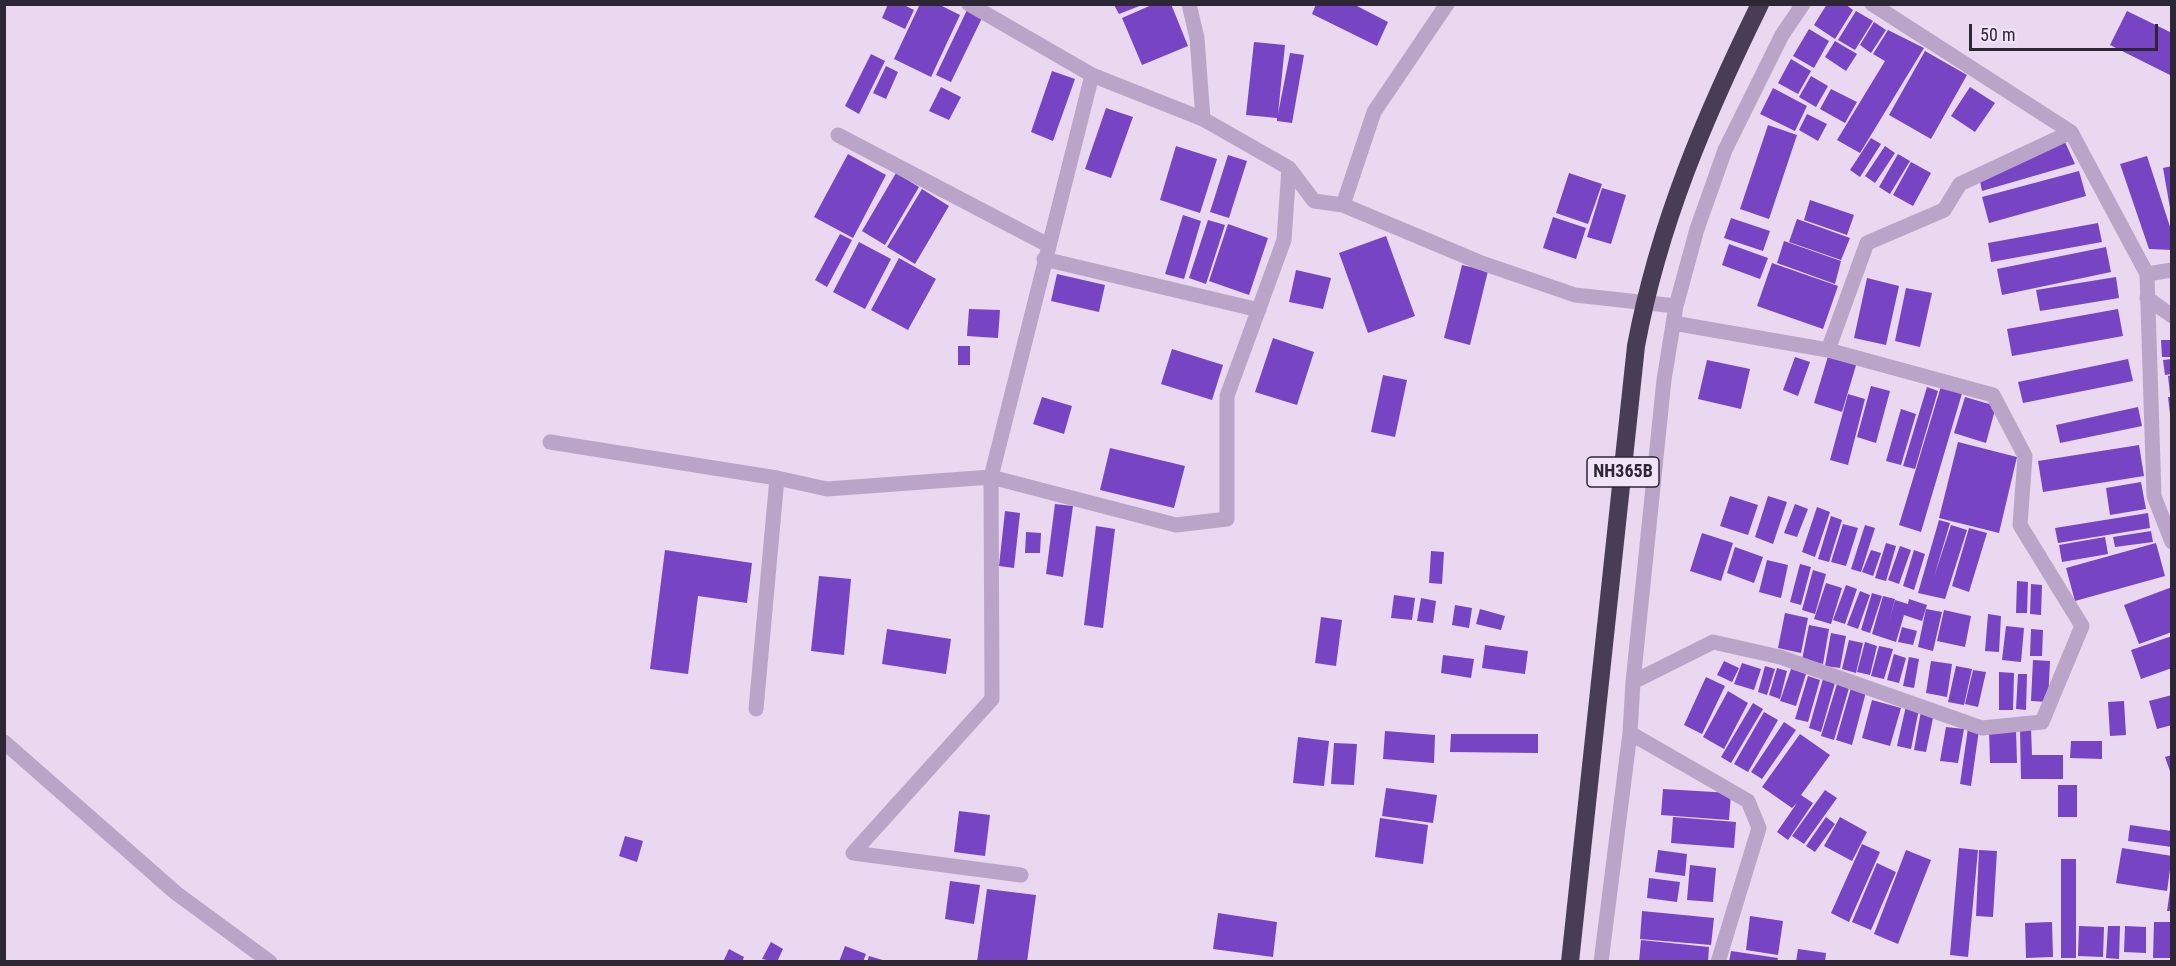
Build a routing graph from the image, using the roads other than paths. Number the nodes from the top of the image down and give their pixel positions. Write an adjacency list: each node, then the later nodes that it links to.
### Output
1 (969, 4): 7 (street)
2 (1189, 4): 8 (street)
3 (1447, 4): 12 (street)
4 (1760, 4): 32 (highway, NH365B, bridge)
5 (1803, 4): 17 (street)
6 (1872, 4): 9 (street)
7 (1092, 75): 8 (street); 13 (street)
8 (1203, 119): 11 (street)
9 (2071, 132): 15 (street); 21 (street)
10 (838, 135): 13 (street)
11 (1289, 168): 12 (street); 18 (street)
12 (1343, 205): 17 (street)
13 (1046, 252): 18 (street); 23 (street)
14 (2172, 270): 15 (street)
15 (2147, 274): 16 (street)
16 (2147, 298): 19 (street); 25 (street)
17 (1676, 306): 20 (street)
18 (1259, 310): 23 (street)
19 (2172, 316)
20 (1673, 323): 21 (street); 26 (street)
21 (1828, 350): 26 (street)
22 (550, 442): 24 (street)
23 (991, 477): 24 (street); 30 (street)
24 (777, 478): 27 (street)
25 (2172, 542)
26 (1633, 682): 28 (street)
27 (756, 709)
28 (1630, 734): 33 (street); 34 (street)
29 (4, 742): 31 (street)
30 (1021, 875)
31 (270, 962)
32 (1570, 962)
33 (1601, 962)
34 (1718, 962)

